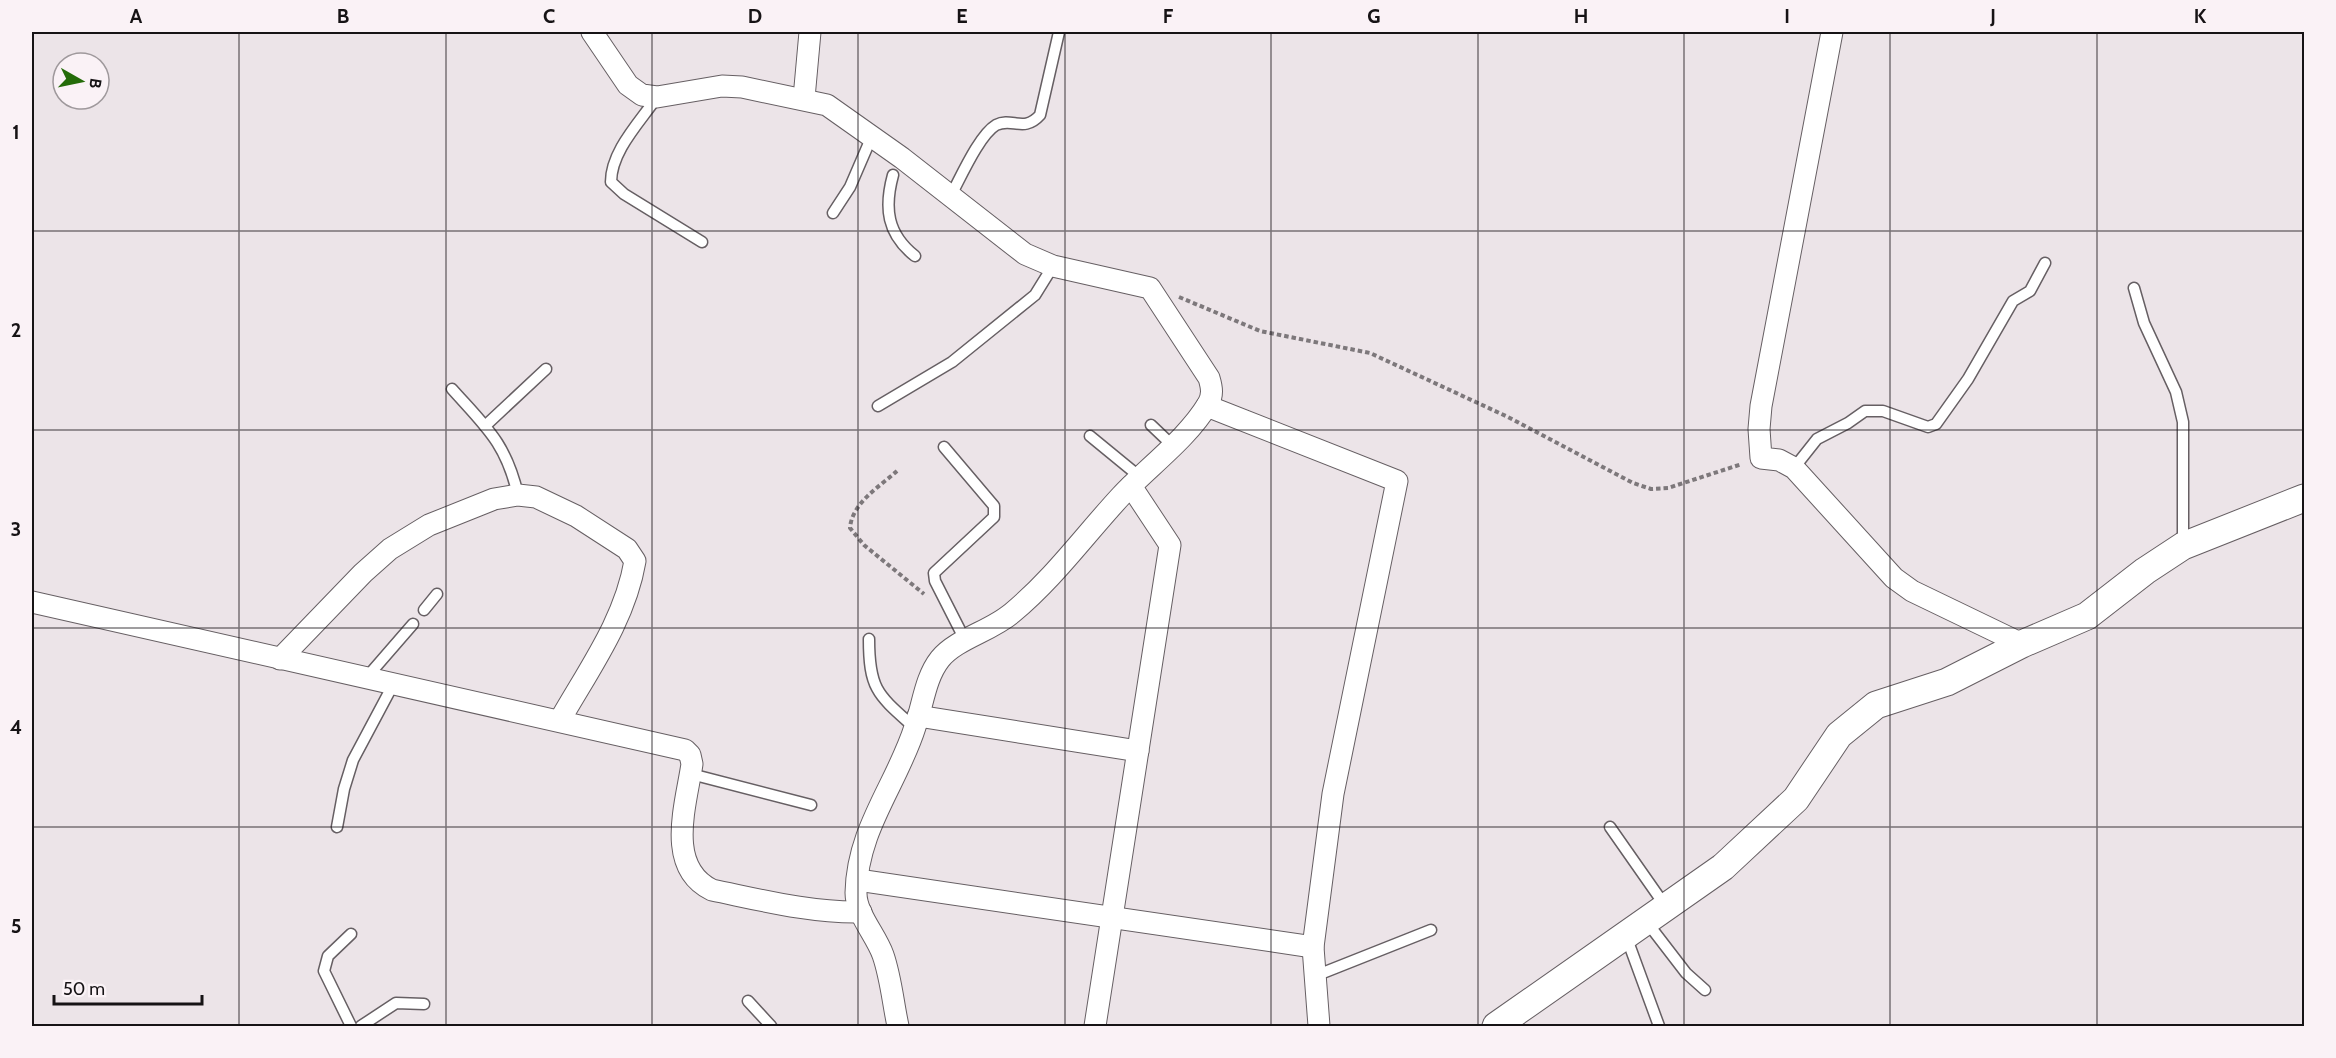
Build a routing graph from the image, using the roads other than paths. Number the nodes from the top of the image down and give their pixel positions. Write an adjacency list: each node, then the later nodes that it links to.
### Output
1 (592, 32): 5 (street)
2 (810, 32): 6 (street)
3 (1059, 32): 9 (lane)
4 (1832, 32): 25 (street)
5 (657, 97): 6 (street); 11 (lane)
6 (804, 98): 7 (street)
7 (872, 136): 8 (street); 10 (lane)
8 (898, 165): 9 (street); 12 (lane)
9 (950, 197): 14 (street)
10 (833, 213)
11 (702, 242)
12 (915, 256)
13 (2045, 263): 25 (lane)
14 (1053, 266): 18 (lane); 19 (street)
15 (2134, 288): 29 (lane)
16 (546, 369): 21 (lane)
17 (452, 389): 21 (lane)
18 (878, 406)
19 (1207, 406): 23 (street); 53 (street)
20 (1151, 425): 23 (lane)
21 (485, 426): 27 (lane)
22 (1090, 436): 26 (lane)
23 (1172, 445): 26 (street)
24 (944, 447): 35 (lane)
25 (1794, 468): 36 (street)
26 (1136, 481): 35 (street); 42 (street)
27 (518, 495): 37 (street); 40 (street)
28 (2301, 500): 29 (street)
29 (2183, 546): 36 (street)
30 (437, 594): 32 (lane)
31 (32, 602): 37 (street)
32 (424, 610)
33 (413, 624): 38 (lane)
34 (869, 639): 41 (lane)
35 (965, 640): 41 (street)
36 (2022, 644): 50 (street)
37 (280, 659): 38 (street)
38 (367, 677): 39 (street)
39 (394, 683): 40 (street); 45 (lane)
40 (560, 720): 43 (street)
41 (917, 722): 42 (street); 47 (street)
42 (1138, 751): 49 (street)
43 (691, 774): 44 (lane); 48 (street)
44 (812, 805)
45 (337, 827)
46 (1610, 827): 50 (lane)
47 (858, 880): 48 (street); 49 (street)
48 (861, 912): 61 (street)
49 (1112, 917): 53 (street); 62 (street)
50 (1646, 921): 55 (lane); 64 (street); 65 (lane)
51 (1431, 930): 54 (lane)
52 (351, 934): 58 (lane)
53 (1313, 947): 54 (street)
54 (1315, 976): 63 (street)
55 (1705, 990)
56 (748, 1001): 60 (lane)
57 (424, 1004): 59 (lane)
58 (351, 1026)
59 (360, 1026)
60 (771, 1026)
61 (898, 1026)
62 (1095, 1026)
63 (1319, 1026)
64 (1496, 1026)
65 (1659, 1026)

